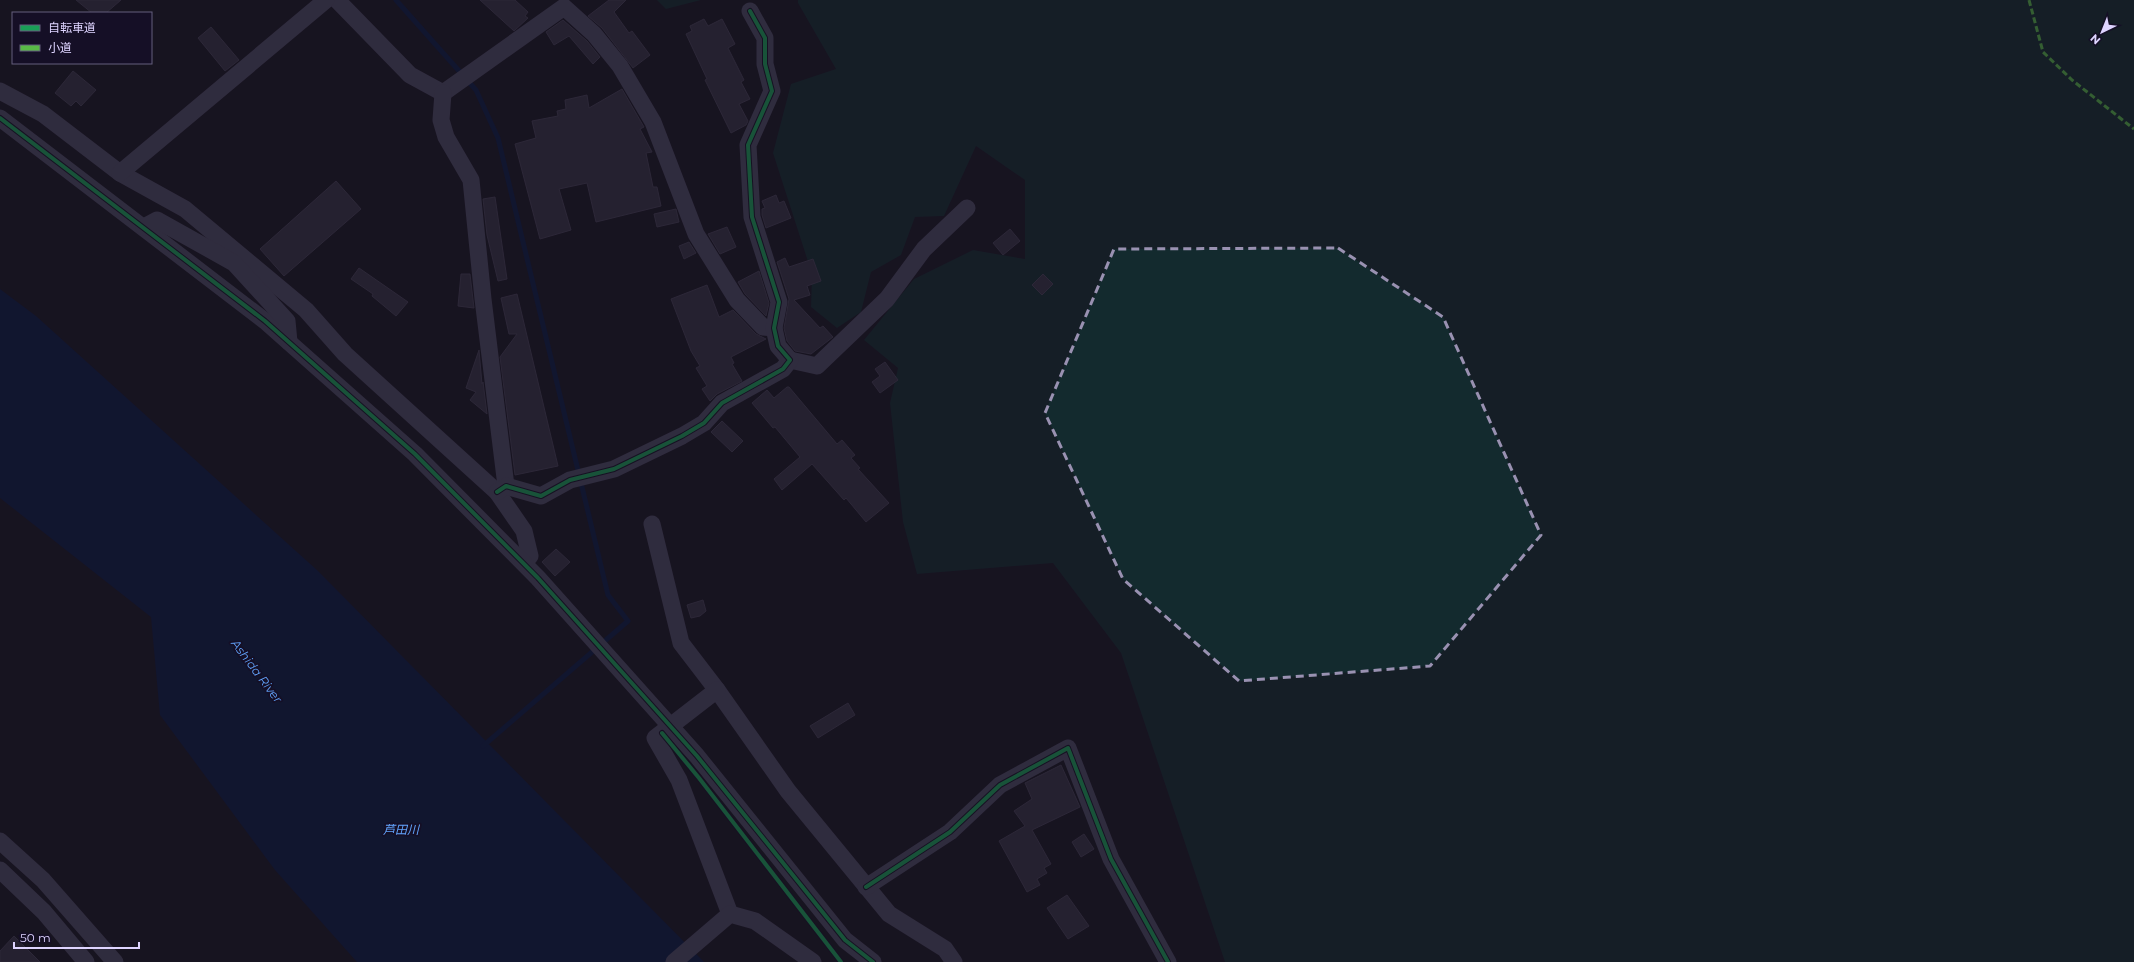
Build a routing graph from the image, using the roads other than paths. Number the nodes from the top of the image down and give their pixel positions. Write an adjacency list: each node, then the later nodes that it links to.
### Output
1 (326, 0): 7 (street)
2 (337, 0): 4 (street)
3 (750, 11): 11 (street)
4 (449, 88): 11 (street); 14 (street)
5 (0, 91): 7 (street)
6 (0, 118): 9 (street)
7 (120, 173): 10 (street)
8 (966, 208): 13 (street)
9 (144, 227): 10 (street); 12 (street)
10 (237, 259): 12 (street); 14 (street)
11 (774, 328): 13 (street)
12 (289, 342): 16 (street)
13 (790, 360): 14 (street)
14 (502, 489): 16 (street)
15 (652, 524): 17 (street)
16 (524, 563): 18 (street)
17 (717, 690): 18 (street); 21 (street)
18 (671, 727): 22 (street); 27 (street)
19 (0, 841): 24 (street)
20 (0, 870): 23 (street)
21 (866, 887): 28 (street); 29 (street)
22 (730, 914): 25 (street); 26 (street)
23 (86, 962)
24 (115, 962)
25 (674, 962)
26 (813, 962)
27 (873, 962)
28 (954, 962)
29 (1168, 962)

